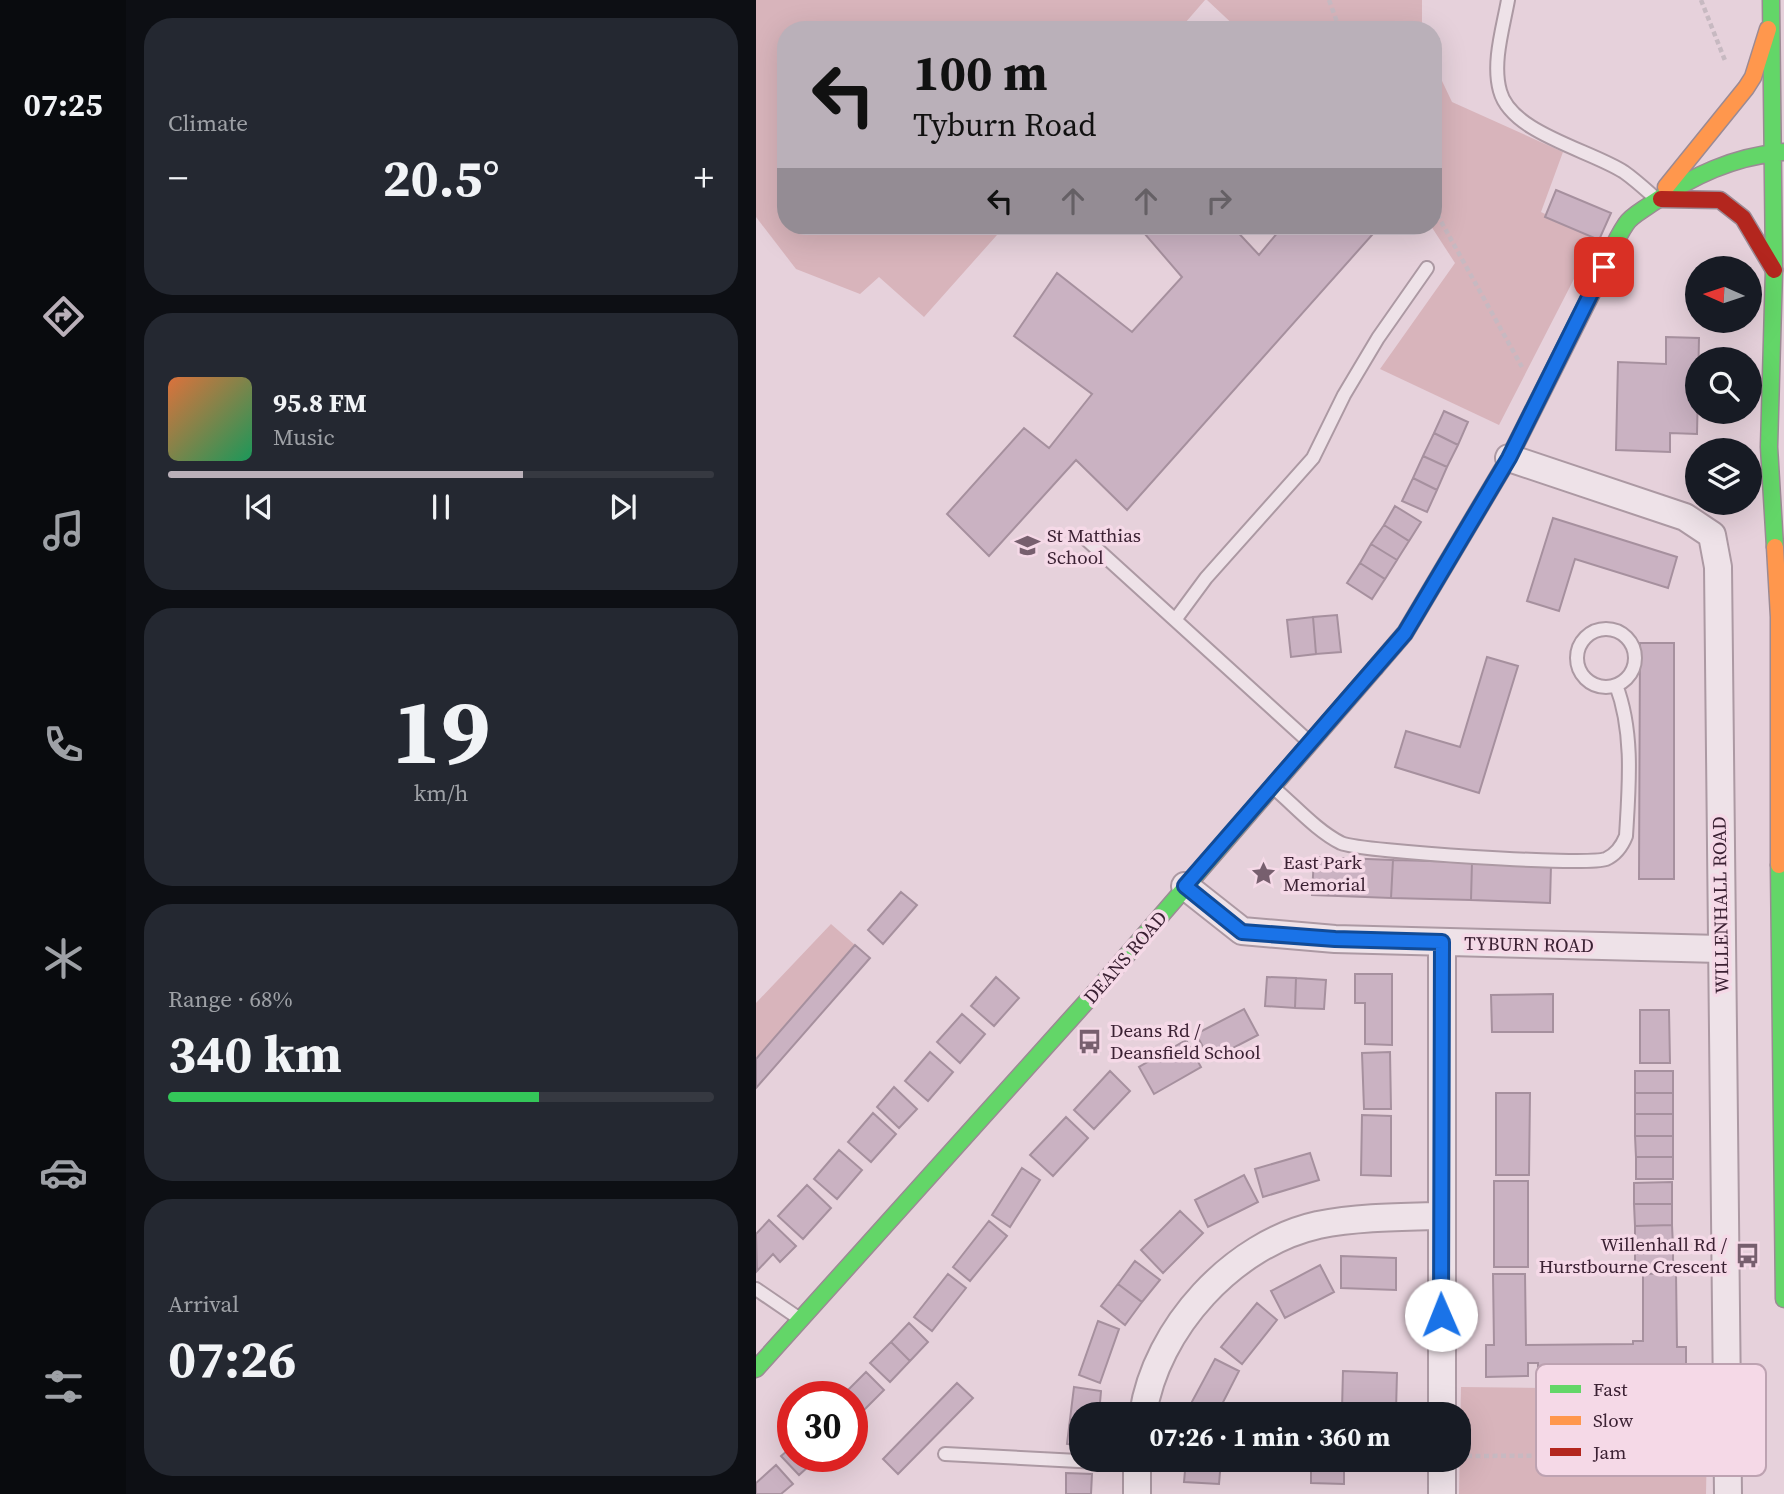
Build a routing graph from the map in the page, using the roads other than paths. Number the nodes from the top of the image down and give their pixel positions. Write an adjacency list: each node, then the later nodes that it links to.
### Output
1 (1508, 0): 5 (lane)
2 (1771, 0): 3 (main road)
3 (1771, 21): 4 (main road); 5 (main road)
4 (1777, 152): 5 (main road, DEANS ROAD); 7 (main road)
5 (1656, 199): 7 (main road); 8 (main road, DEANS ROAD)
6 (1427, 268): 12 (lane)
7 (1774, 270): 11 (main road)
8 (1509, 458): 14 (main road, DEANS ROAD); 18 (street, WILLENHALL ROAD)
9 (1086, 539): 12 (lane)
10 (1784, 579): 11 (main road)
11 (1779, 618): 21 (main road)
12 (1175, 620): 14 (lane)
13 (1616, 685): 13 (lane); 15 (lane)
14 (1310, 742): 15 (main road, DEANS ROAD)
15 (1272, 786): 16 (main road, DEANS ROAD)
16 (1185, 886): 17 (street, TYBURN ROAD); 22 (main road, DEANS ROAD)
17 (1442, 942): 18 (street, TYBURN ROAD); 19 (street)
18 (1720, 949): 23 (street, WILLENHALL ROAD)
19 (1440, 1216): 25 (street); 26 (street)
20 (756, 1289): 22 (lane)
21 (1784, 1299)
22 (800, 1319): 24 (main road, DEANS ROAD)
23 (1726, 1364)
24 (756, 1369)
25 (1146, 1402)
26 (1442, 1402)
27 (945, 1454): 28 (lane)
28 (1069, 1459)
29 (1137, 1472): 32 (street)
30 (1442, 1472): 33 (street)
31 (1728, 1476): 34 (street, WILLENHALL ROAD)
32 (1137, 1494)
33 (1442, 1494)
34 (1728, 1494)

